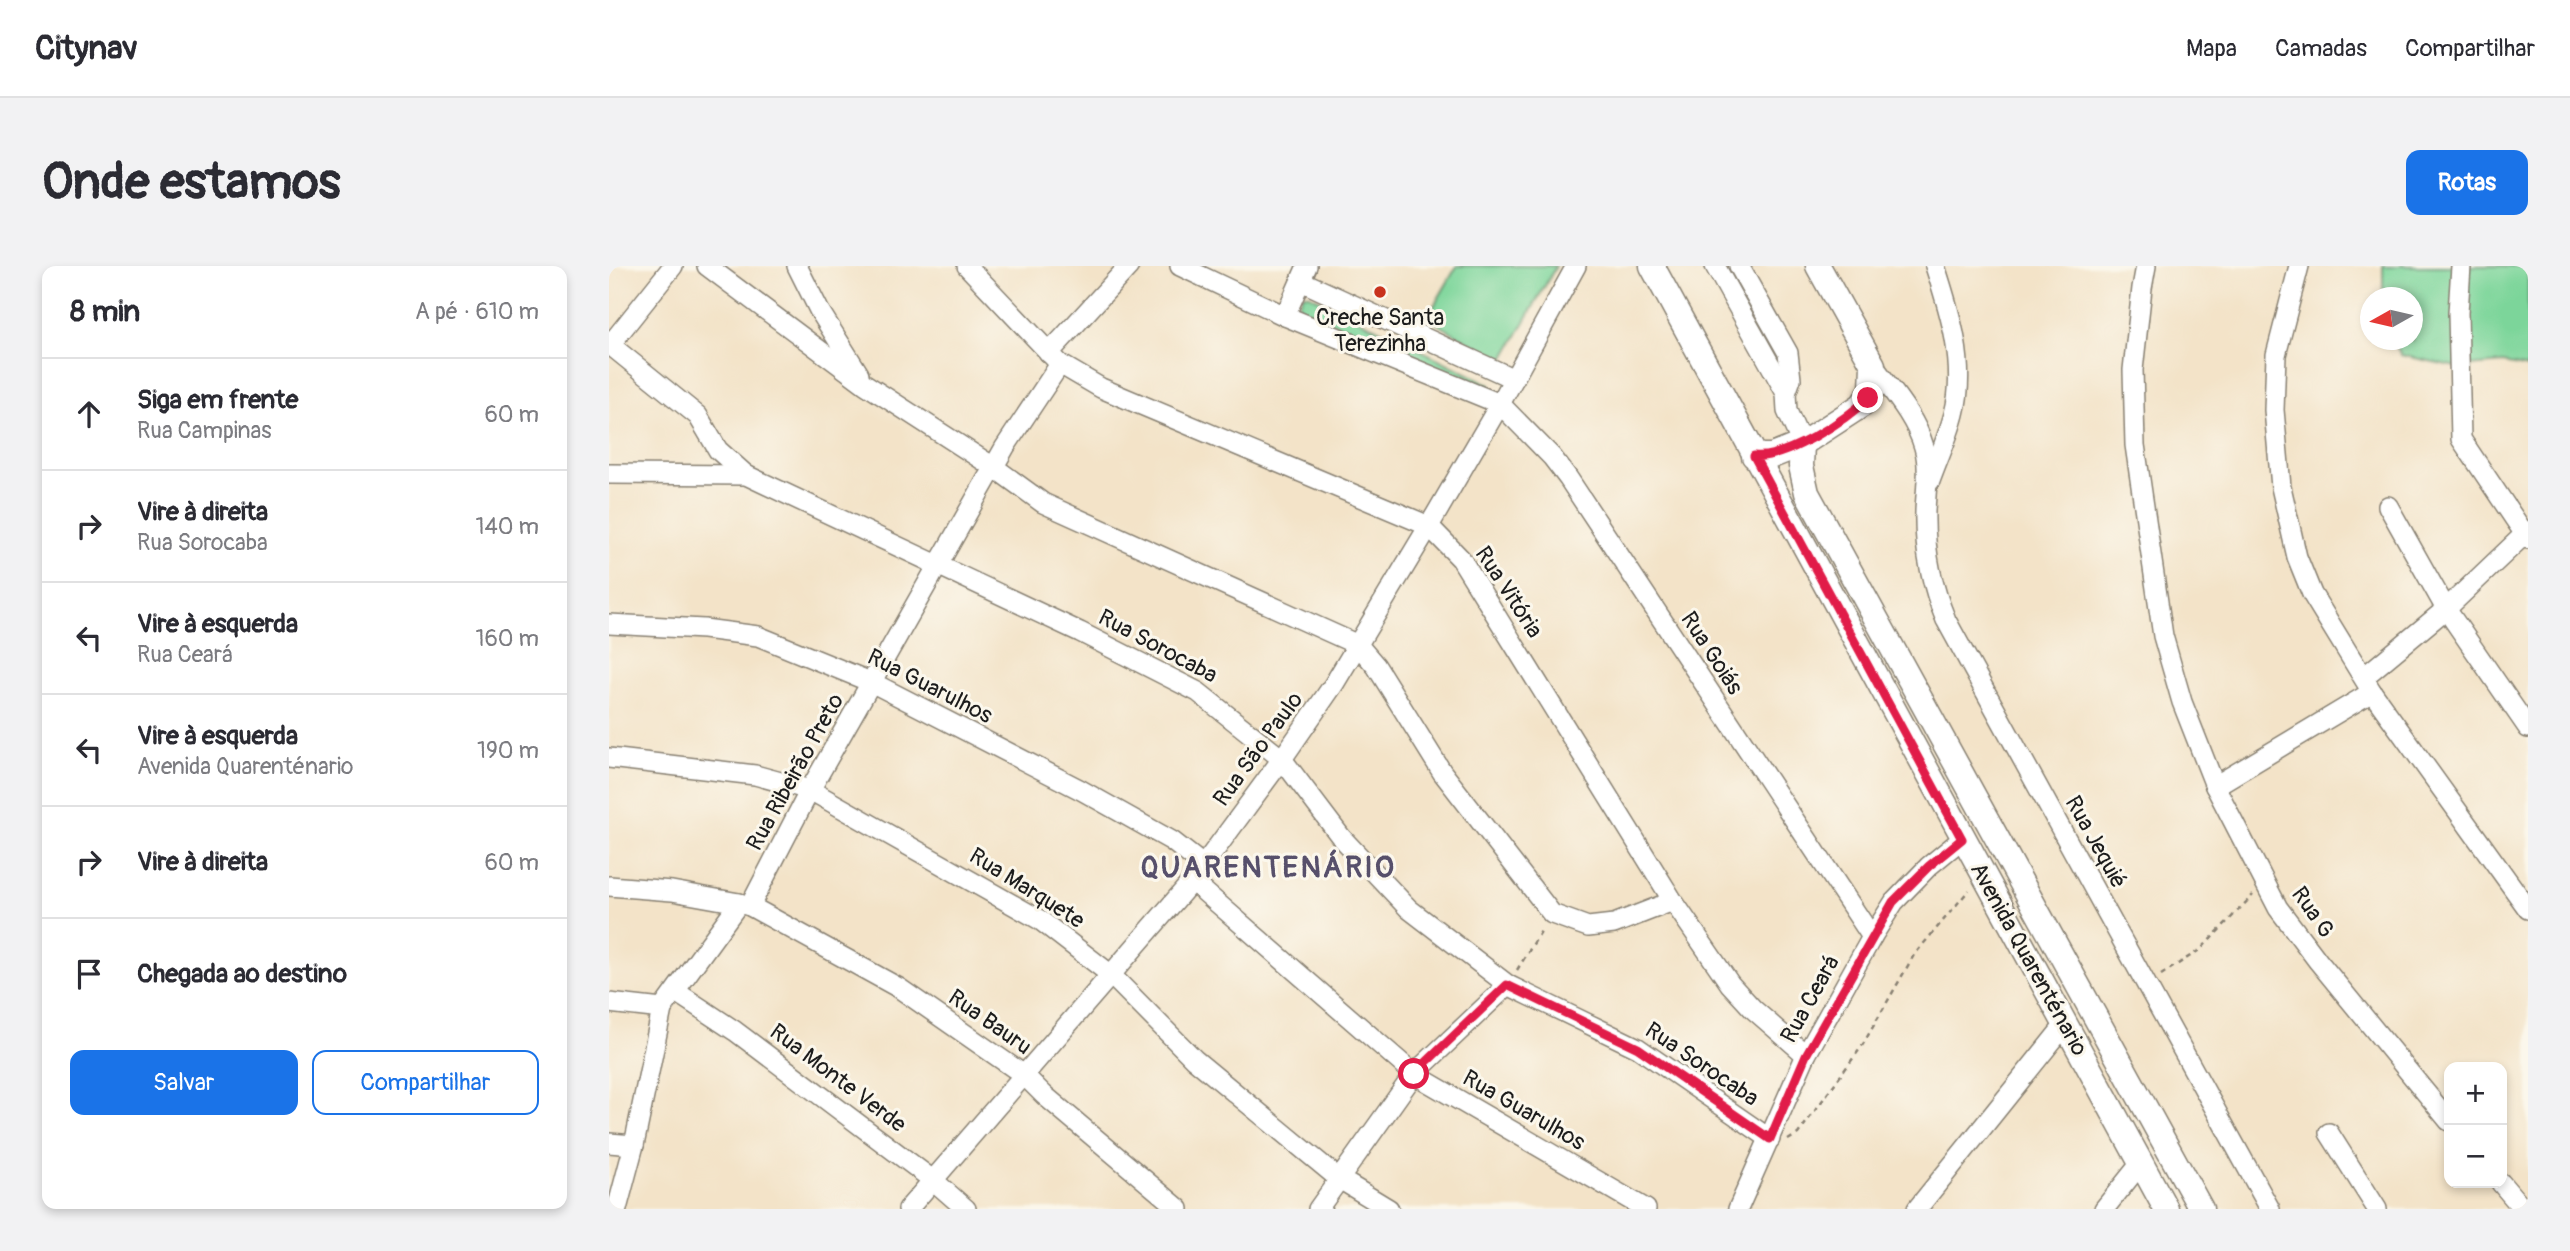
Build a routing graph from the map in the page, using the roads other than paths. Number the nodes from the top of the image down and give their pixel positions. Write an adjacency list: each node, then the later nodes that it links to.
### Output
1 (673, 266): 18 (street)
2 (707, 266): 22 (street)
3 (797, 266): 22 (street)
4 (967, 266): 19 (street, Rua Vitória)
5 (1129, 266): 19 (street, Rua Ribeirão Preto)
6 (1180, 266): 17 (street)
7 (1576, 266): 21 (street, Rua São Paulo)
8 (1714, 266): 23 (street)
9 (1739, 266): 23 (street)
10 (1818, 266): 20 (main road)
11 (1935, 266): 30 (street)
12 (2146, 266): 43 (street, Rua G)
13 (2299, 266): 39 (street)
14 (2461, 266): 33 (street)
15 (1651, 267): 26 (main road, Avenida Quarenténario)
16 (1304, 274): 17 (street); 21 (street)
17 (1285, 316): 24 (street)
18 (610, 344): 29 (street)
19 (1054, 358): 27 (street, Rua Ribeirão Preto); 32 (street, Rua Vitória)
20 (1873, 365): 25 (main road); 30 (street)
21 (1514, 379): 24 (street, Rua São Paulo)
22 (865, 384): 27 (street)
23 (1786, 393): 25 (street)
24 (1500, 404): 32 (street, Rua São Paulo); 51 (street, Rua Goiás)
25 (1802, 444): 26 (main road); 81 (main road)
26 (1754, 456): 45 (main road, Avenida Quarenténario)
27 (995, 468): 34 (street, Rua Ribeirão Preto); 37 (street)
28 (609, 474): 29 (street, Rua Sorocaba)
29 (747, 475): 34 (street, Rua Sorocaba)
30 (1928, 485): 82 (street, Rua Jequié)
31 (2388, 506): 35 (street)
32 (1429, 526): 37 (street, Rua São Paulo); 48 (street, Rua Vitória)
33 (2527, 534): 35 (street)
34 (939, 565): 38 (street, Rua Ribeirão Preto); 42 (street, Rua Sorocaba)
35 (2446, 608): 39 (street); 40 (street)
36 (609, 624): 38 (street, Rua Guarulhos)
37 (1358, 645): 42 (street, Rua São Paulo); 48 (street)
38 (873, 683): 44 (street, Rua Ribeirão Preto); 46 (street, Rua Guarulhos)
39 (2368, 684): 43 (street); 50 (street)
40 (2528, 728)
41 (609, 758): 44 (street, Rua Marquete)
42 (1282, 759): 46 (street, Rua São Paulo); 53 (street, Rua Sorocaba)
43 (2215, 786): 61 (street, Rua G)
44 (810, 790): 49 (street, Rua Ribeirão Preto); 52 (street, Rua Marquete)
45 (1962, 839): 51 (street, Rua Ceará); 57 (main road, Avenida Quarenténario)
46 (1198, 874): 52 (street, Rua São Paulo); 59 (street, Rua Guarulhos)
47 (609, 886): 49 (street, Rua Bauru)
48 (1673, 901): 58 (street, Rua Vitória)
49 (744, 905): 54 (street, Rua Ribeirão Preto); 60 (street, Rua Bauru)
50 (2528, 909)
51 (1872, 937): 58 (street, Rua Ceará)
52 (1110, 974): 60 (street, Rua São Paulo); 67 (street, Rua Marquete)
53 (1507, 985): 59 (street); 63 (street, Rua Sorocaba)
54 (676, 992): 56 (street, Rua Ribeirão Preto); 68 (street, Rua Monte Verde)
55 (609, 1003): 56 (street)
56 (662, 1009): 65 (street, Rua Ribeirão Preto)
57 (2064, 1026): 66 (main road, Avenida Quarenténario); 78 (street)
58 (1806, 1055): 63 (street, Rua Ceará)
59 (1414, 1074): 67 (street); 76 (street, Rua Guarulhos)
60 (1024, 1075): 68 (street, Rua São Paulo); 73 (street, Rua Bauru)
61 (2444, 1115)
62 (2329, 1133): 83 (street)
63 (1770, 1139): 77 (street, Rua Ceará)
64 (609, 1143): 65 (street)
65 (634, 1145): 70 (street, Rua Ribeirão Preto)
66 (2141, 1163): 79 (street); 80 (main road, Avenida Quarenténario)
67 (1338, 1178): 74 (street); 75 (street, Rua Marquete)
68 (934, 1181): 71 (street, Rua São Paulo); 72 (street, Rua Monte Verde)
69 (2505, 1188): 84 (street)
70 (617, 1209)
71 (908, 1209)
72 (966, 1209)
73 (1179, 1209)
74 (1318, 1209)
75 (1389, 1209)
76 (1646, 1209)
77 (1738, 1209)
78 (1917, 1209)
79 (2104, 1209)
80 (2166, 1209)
81 (2201, 1209)
82 (2270, 1209)
83 (2377, 1209)
84 (2523, 1209)

